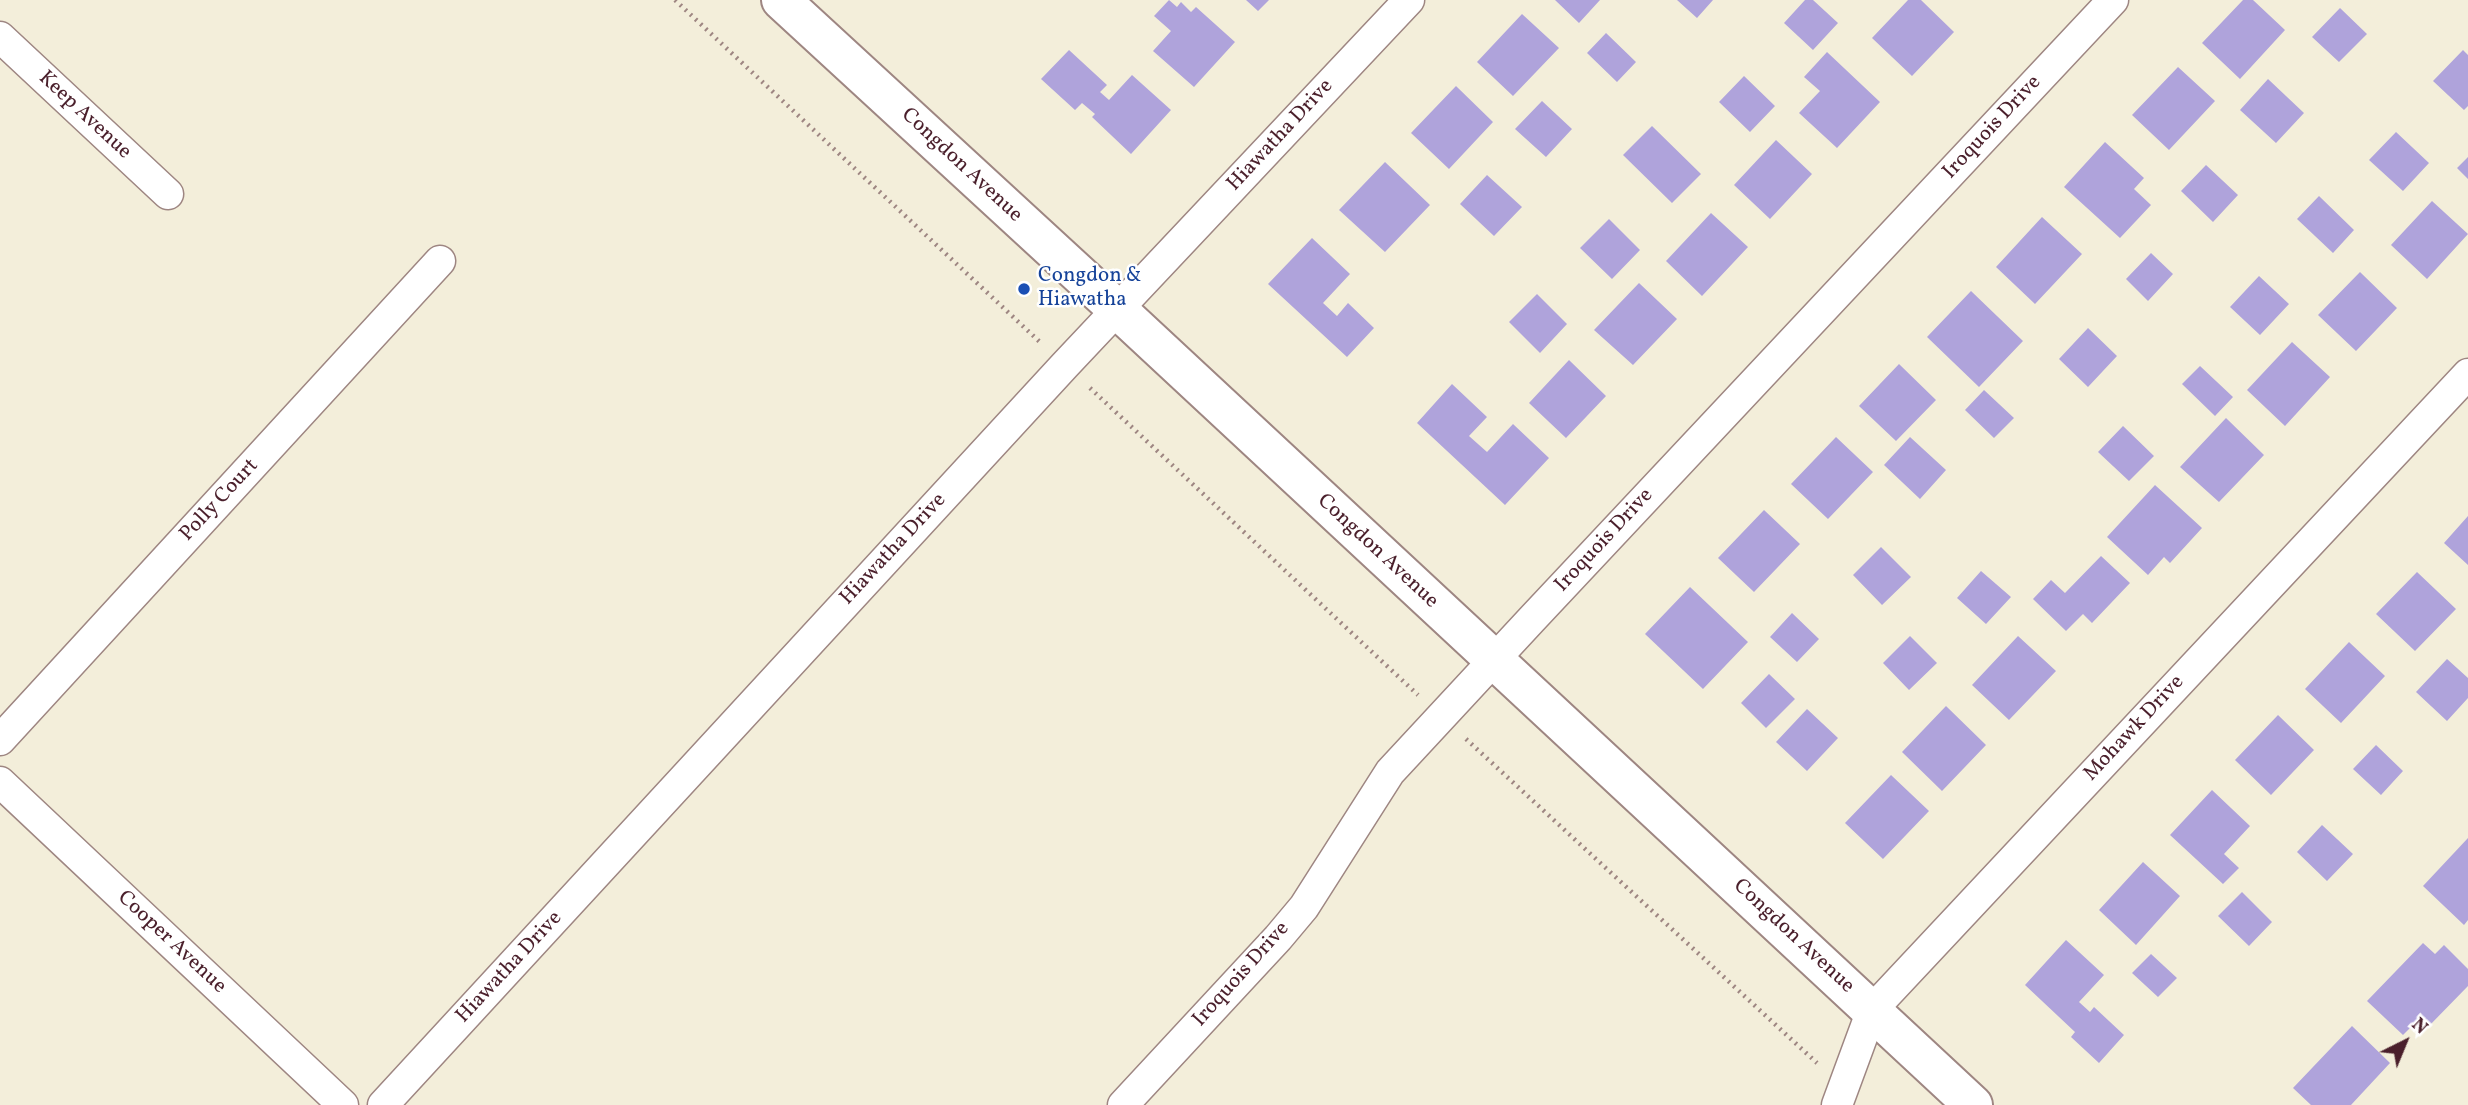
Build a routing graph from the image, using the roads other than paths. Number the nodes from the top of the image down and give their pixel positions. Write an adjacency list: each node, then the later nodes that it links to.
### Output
1 (780, 0): 7 (street, Congdon Avenue)
2 (1409, 0): 7 (street, Hiawatha Drive)
3 (2113, 0): 9 (street, Iroquois Drive)
4 (0, 37): 5 (street, Keep Avenue)
5 (168, 194)
6 (440, 261): 10 (street, Polly Court)
7 (1118, 310): 9 (street, Congdon Avenue); 14 (street, Hiawatha Drive)
8 (2468, 374): 12 (street, Mohawk Drive)
9 (1493, 660): 12 (street, Congdon Avenue); 15 (street, Iroquois Drive)
10 (0, 740)
11 (0, 782): 13 (street, Cooper Avenue)
12 (1872, 1010): 16 (street, Mohawk Drive); 17 (street, Congdon Avenue)
13 (343, 1105)
14 (383, 1105)
15 (1123, 1105)
16 (1838, 1105)
17 (1973, 1105)

